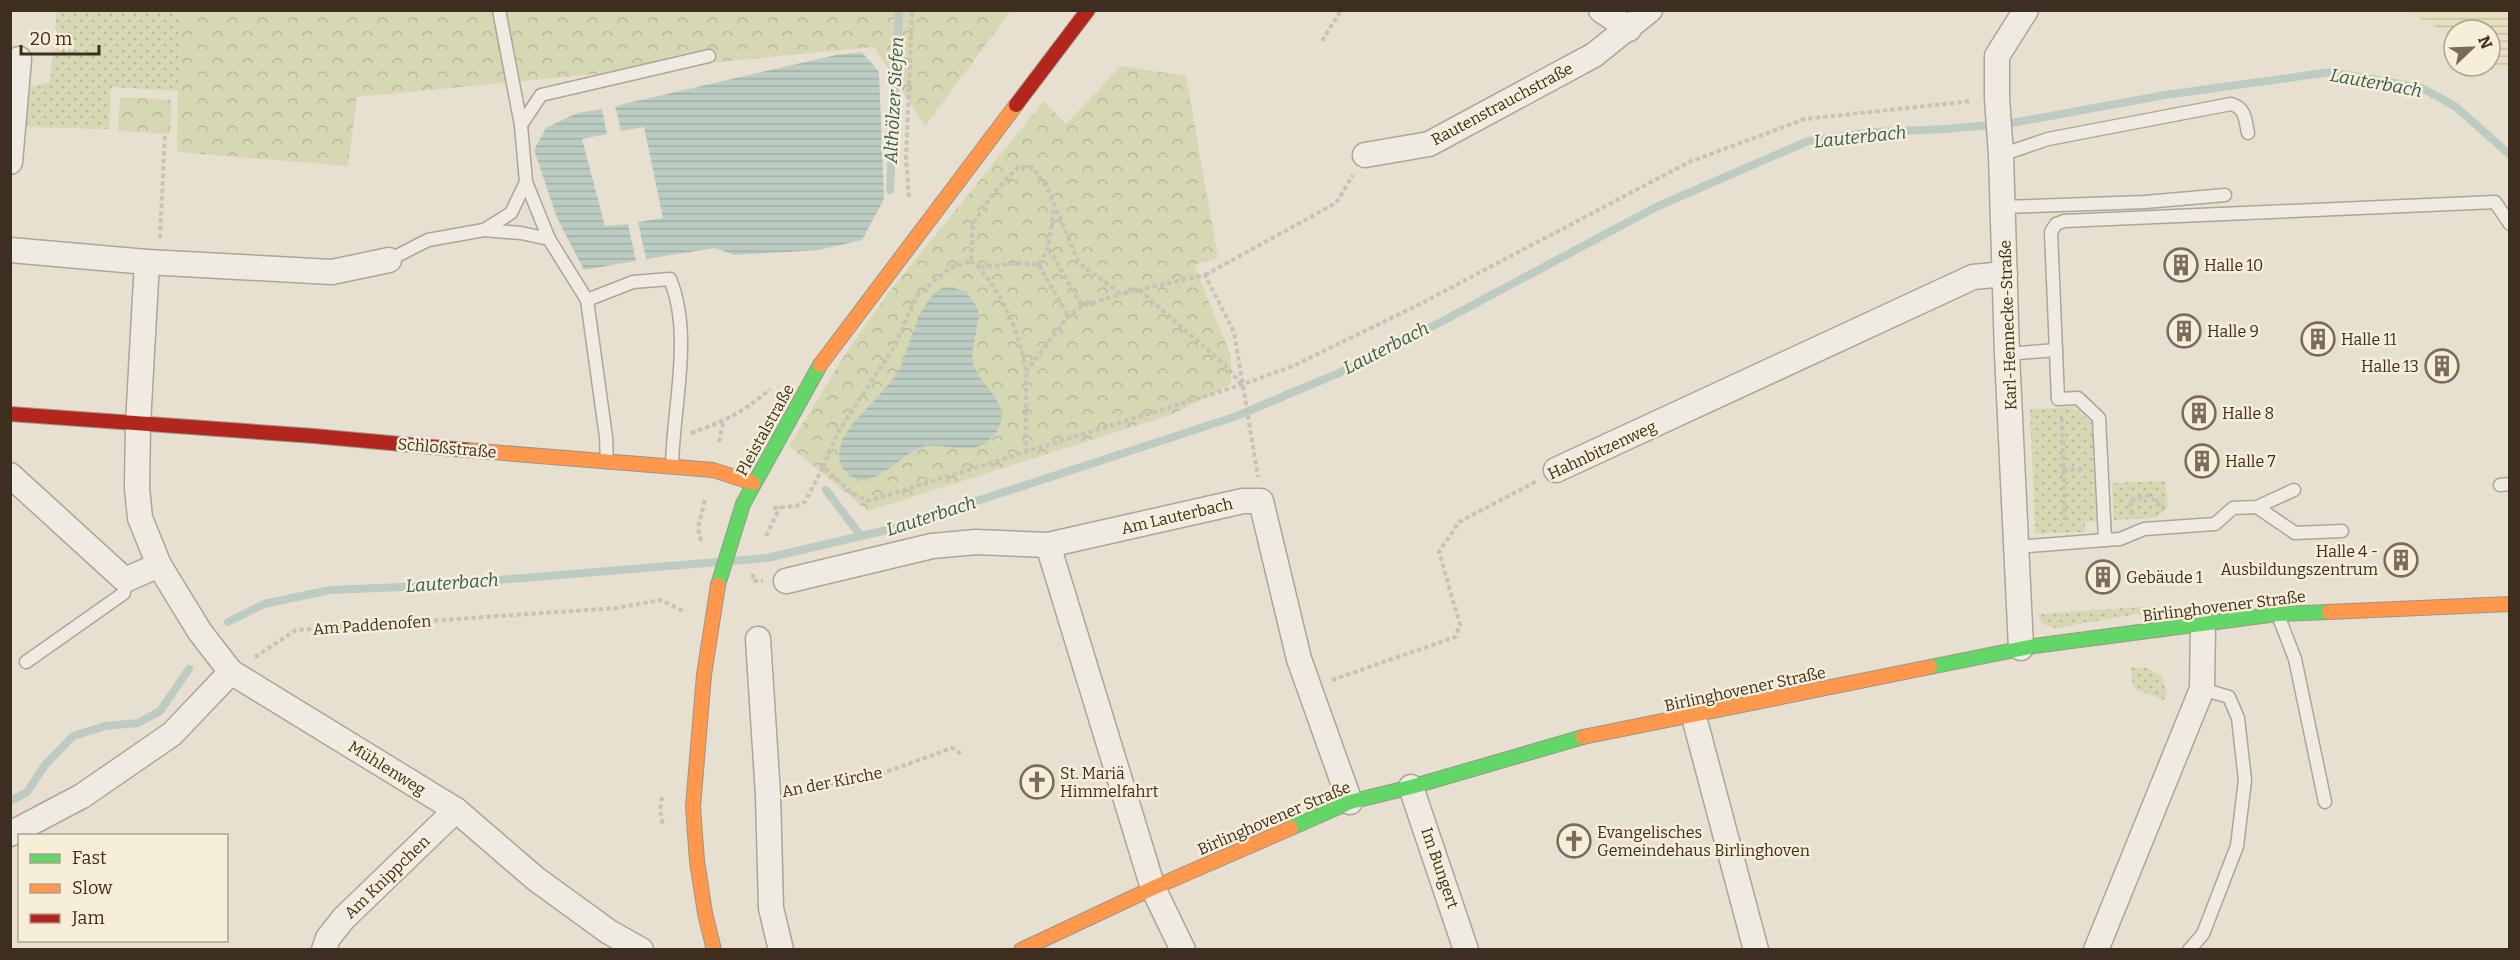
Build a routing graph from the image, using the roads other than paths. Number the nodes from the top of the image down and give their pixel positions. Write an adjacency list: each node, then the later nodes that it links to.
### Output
1 (499, 10): 9 (lane)
2 (1088, 10): 33 (main road, Pleistalstraße)
3 (1601, 10): 6 (street)
4 (1650, 10): 6 (street, Rautenstrauchstraße)
5 (2026, 10): 11 (street, Karl-Hennecke-Straße)
6 (1629, 29): 12 (street, Rautenstrauchstraße)
7 (709, 56): 9 (lane)
8 (19, 59): 13 (street)
9 (521, 124): 14 (lane)
10 (2248, 133): 11 (lane)
11 (2000, 146): 16 (street, Karl-Hennecke-Straße)
12 (1365, 155)
13 (10, 162)
14 (526, 182): 18 (lane); 19 (lane)
15 (2225, 195): 16 (lane)
16 (2003, 207): 23 (street, Karl-Hennecke-Straße)
17 (2510, 224): 25 (lane)
18 (484, 230): 19 (lane); 21 (lane)
19 (549, 239): 24 (lane)
20 (10, 250): 22 (street)
21 (389, 260): 22 (street)
22 (153, 262): 28 (street)
23 (2006, 274): 26 (street, Karl-Hennecke-Straße); 31 (street, Hahnbitzenweg)
24 (588, 300): 29 (lane); 30 (lane)
25 (2056, 350): 26 (lane); 37 (lane)
26 (2007, 354): 39 (street, Karl-Hennecke-Straße)
27 (10, 414): 28 (main road, Schloßstraße)
28 (138, 424): 29 (main road, Schloßstraße); 40 (street, Mühlenweg)
29 (607, 463): 30 (main road, Schloßstraße)
30 (672, 466): 33 (main road, Schloßstraße)
31 (1556, 471)
32 (10, 475): 41 (street)
33 (753, 483): 60 (main road, Pleistalstraße)
34 (2294, 490): 35 (lane)
35 (2257, 507): 36 (lane); 37 (lane)
36 (2342, 531)
37 (2105, 540): 39 (lane)
38 (1048, 545): 42 (street, Am Lauterbach); 53 (street, Am Lauterbach); 57 (street)
39 (2016, 547): 47 (street, Karl-Hennecke-Straße)
40 (159, 565): 41 (street); 49 (street, Mühlenweg)
41 (125, 580): 48 (lane)
42 (786, 581)
43 (2510, 604): 44 (main road, Birlinghovener Straße)
44 (2277, 614): 45 (main road, Birlinghovener Straße); 54 (lane)
45 (2204, 624): 47 (main road, Birlinghovener Straße); 50 (street)
46 (758, 639): 61 (street, An der Kirche)
47 (2021, 648): 51 (main road, Birlinghovener Straße)
48 (26, 662)
49 (231, 672): 55 (street, Mühlenweg); 56 (street)
50 (2202, 689): 66 (street); 67 (lane)
51 (1694, 717): 52 (main road, Birlinghovener Straße); 65 (street)
52 (1412, 787): 53 (main road, Birlinghovener Straße); 64 (street, Im Bungert)
53 (1350, 802): 57 (main road, Birlinghovener Straße)
54 (2325, 802)
55 (456, 810): 58 (street, Am Knippchen); 59 (street, Mühlenweg)
56 (10, 834)
57 (1153, 888): 62 (main road, Birlinghovener Straße); 63 (street)
58 (324, 950)
59 (641, 950)
60 (714, 950)
61 (781, 950)
62 (1022, 950)
63 (1183, 950)
64 (1466, 950)
65 (1756, 950)
66 (2096, 950)
67 (2189, 950)

